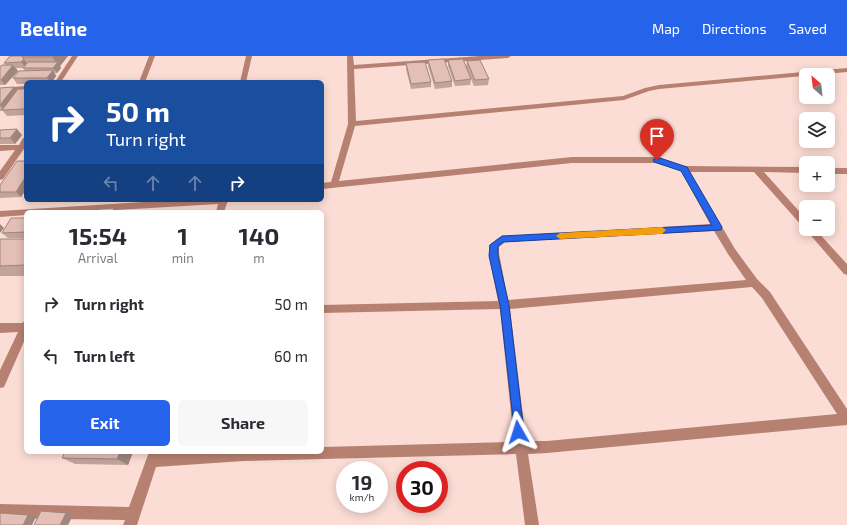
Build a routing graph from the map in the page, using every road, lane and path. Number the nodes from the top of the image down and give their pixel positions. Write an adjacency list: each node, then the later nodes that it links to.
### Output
1 (75, 56): 8 (street)
2 (152, 56): 9 (street)
3 (249, 56): 10 (street)
4 (350, 56): 6 (street)
5 (508, 56): 6 (street)
6 (351, 67): 13 (street)
7 (847, 70): 13 (street)
8 (59, 80)
9 (143, 80)
10 (243, 80)
11 (24, 88): 12 (street)
12 (0, 90)
13 (352, 124): 23 (street)
14 (24, 143): 15 (street)
15 (21, 147): 16 (street); 22 (street)
16 (0, 148)
17 (684, 169): 18 (street); 23 (street); 30 (street)
18 (756, 169): 19 (street); 29 (street)
19 (799, 170)
20 (835, 171): 21 (street)
21 (847, 172)
22 (0, 177)
23 (334, 185): 24 (street)
24 (324, 186)
25 (195, 202): 26 (street)
26 (85, 210)
27 (24, 212): 28 (street)
28 (0, 214)
29 (799, 217)
30 (718, 227): 33 (street); 34 (street)
31 (816, 236): 32 (street)
32 (847, 271)
33 (752, 282): 34 (street); 40 (street)
34 (504, 305): 35 (street); 40 (street)
35 (324, 309)
36 (24, 326): 37 (street)
37 (0, 328)
38 (24, 330): 39 (street)
39 (0, 383)
40 (520, 448): 41 (street); 46 (street)
41 (324, 453)
42 (283, 454): 43 (street)
43 (154, 457): 45 (street)
44 (0, 511): 45 (street)
45 (132, 519)
46 (532, 525)

